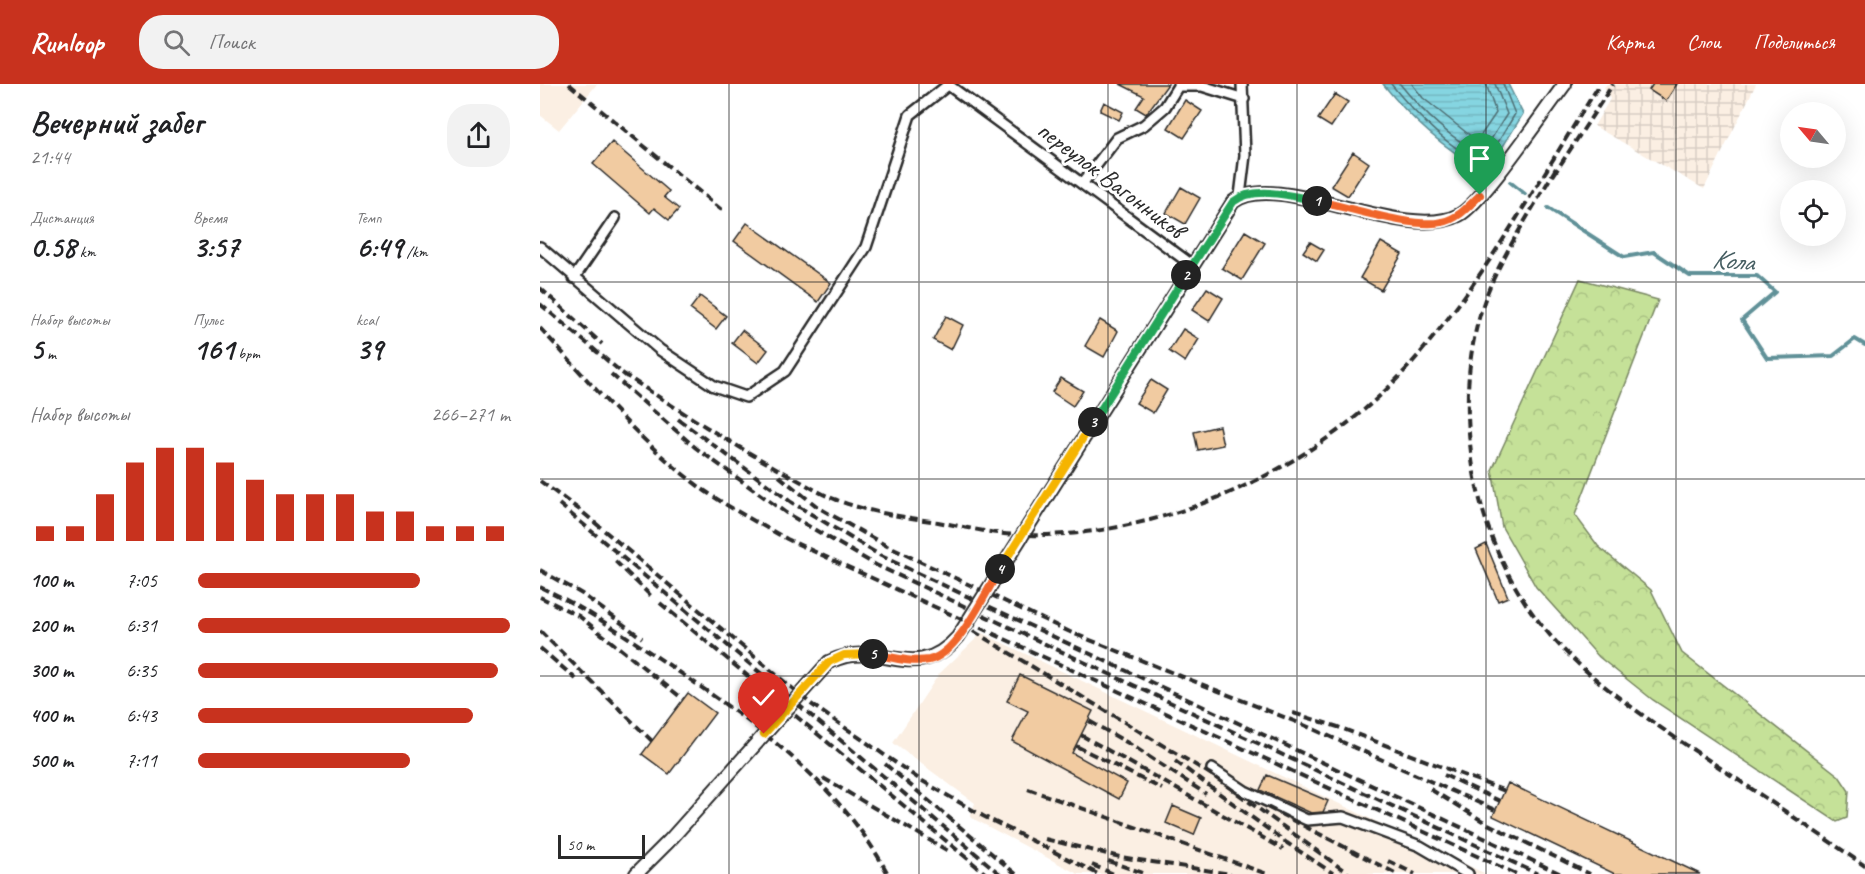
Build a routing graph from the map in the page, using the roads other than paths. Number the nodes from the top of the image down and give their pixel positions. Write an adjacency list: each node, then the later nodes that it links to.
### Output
1 (1242, 84): 4 (street)
2 (1564, 84): 6 (street)
3 (948, 85): 5 (street, переулок Вагонников); 10 (street)
4 (1244, 99): 5 (street); 6 (street)
5 (1082, 184): 9 (street, переулок Вагонников)
6 (1240, 196): 9 (street)
7 (615, 218): 10 (street)
8 (540, 248): 10 (street)
9 (1192, 266): 12 (street)
10 (574, 279)
11 (1212, 769): 13 (street)
12 (636, 874)
13 (1468, 874)

